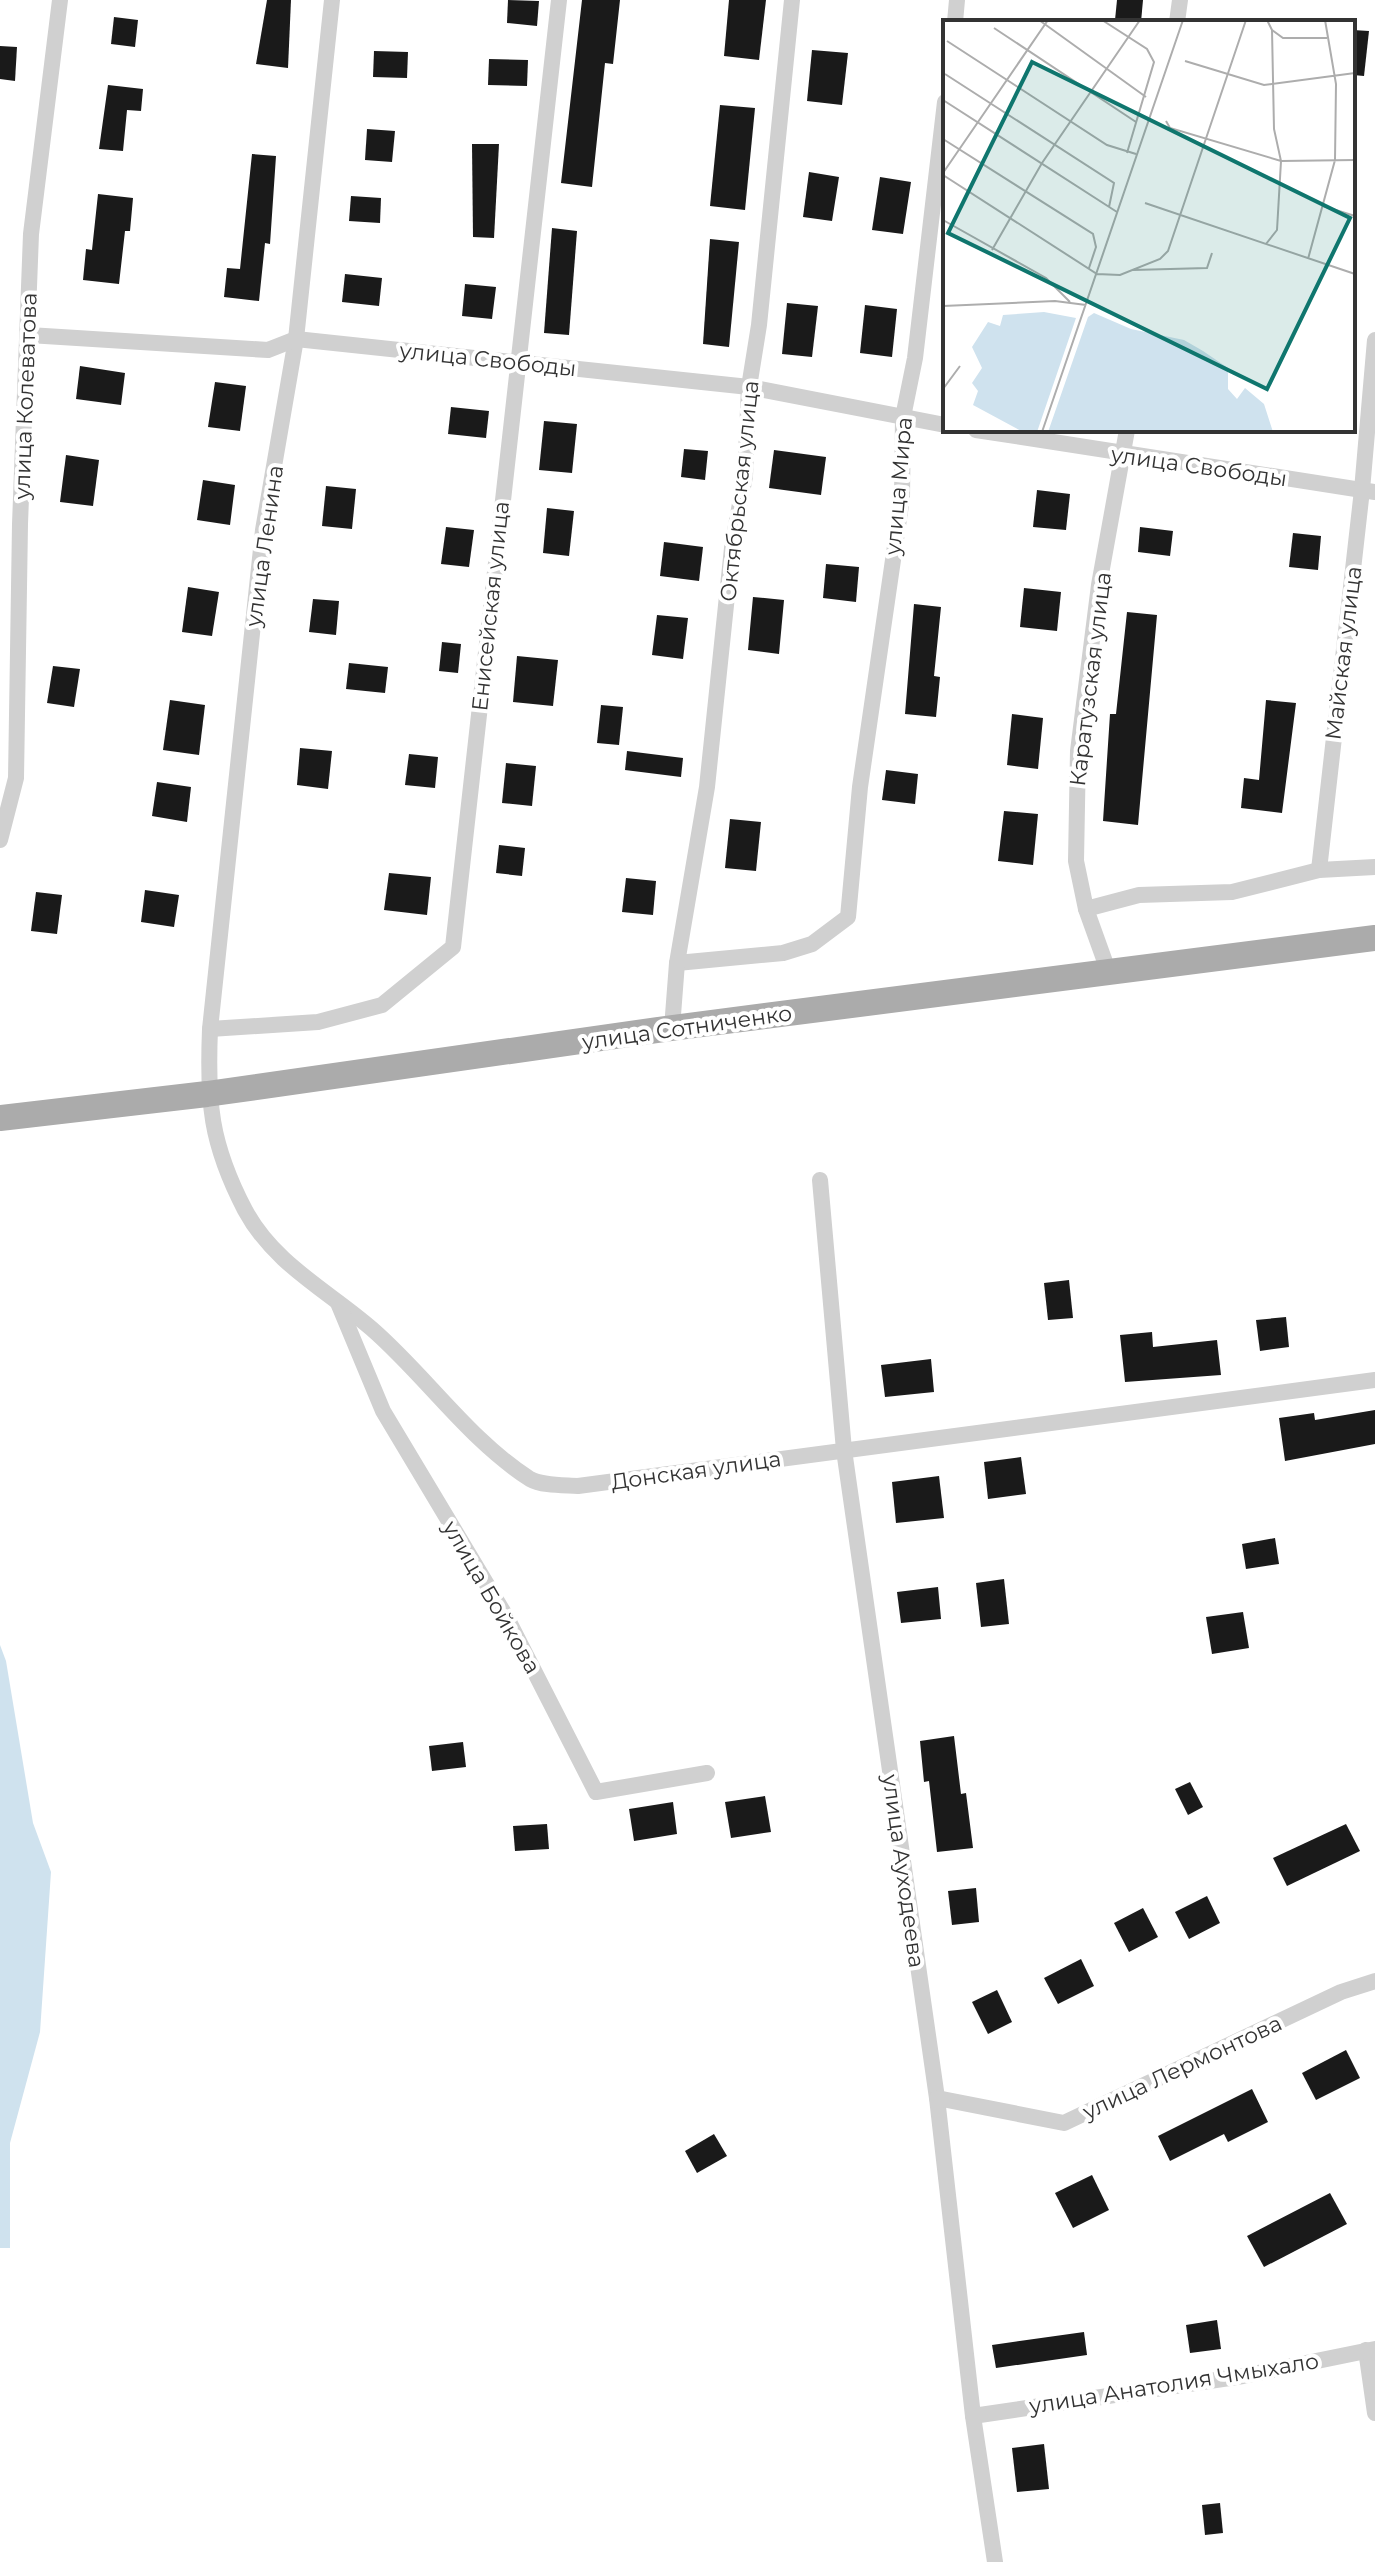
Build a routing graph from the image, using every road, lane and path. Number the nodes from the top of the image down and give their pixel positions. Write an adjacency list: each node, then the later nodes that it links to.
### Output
1 (60, 0): 10 (street, улица Колеватова)
2 (332, 0): 11 (street, улица Ленина)
3 (559, 0): 13 (street, Енисейская улица)
4 (792, 0): 14 (street, Октябрьская улица)
5 (957, 0): 7 (street)
6 (1180, 0): 8 (street)
7 (955, 20)
8 (1177, 20)
9 (943, 119): 15 (street, улица Мира)
10 (29, 335): 11 (street, улица Свободы); 21 (street, улица Колеватова)
11 (296, 339): 13 (street, улица Свободы); 29 (street, улица Ленина)
12 (1375, 340): 20 (street, Майская улица)
13 (517, 362): 14 (street, улица Свободы); 29 (street, Енисейская улица)
14 (749, 387): 15 (street, улица Свободы); 26 (street, Октябрьская улица)
15 (903, 417): 16 (street, улица Свободы); 26 (street, улица Мира)
16 (943, 425)
17 (988, 432): 19 (street, улица Свободы)
18 (1127, 432): 19 (street, Каратузская улица)
19 (1123, 455): 20 (street, улица Свободы); 24 (street, Каратузская улица)
20 (1368, 491): 23 (street, Майская улица)
21 (0, 840)
22 (1375, 867): 23 (street)
23 (1319, 870): 24 (street)
24 (1086, 909): 27 (street, Каратузская улица)
25 (1375, 938): 27 (main road, улица Сотниченко)
26 (677, 963): 28 (street, Октябрьская улица)
27 (1109, 973): 28 (main road, улица Сотниченко)
28 (672, 1028): 30 (main road, улица Сотниченко)
29 (210, 1029): 30 (street, улица Ленина)
30 (207, 1094): 31 (main road, улица Сотниченко); 33 (street, Донская улица)
31 (0, 1118)
32 (820, 1180): 35 (street, улица Ауходеева)
33 (338, 1302): 35 (street, Донская улица); 36 (street, улица Бойкова)
34 (1375, 1380): 35 (street, Донская улица)
35 (844, 1450): 38 (street, улица Ауходеева)
36 (707, 1773)
37 (1375, 1981): 38 (street, улица Лермонтова)
38 (937, 2098): 41 (street, улица Ауходеева)
39 (1370, 2349): 40 (street); 41 (street, улица Анатолия Чмыхало)
40 (1375, 2413)
41 (973, 2416): 42 (street, улица Ауходеева)
42 (995, 2562)

